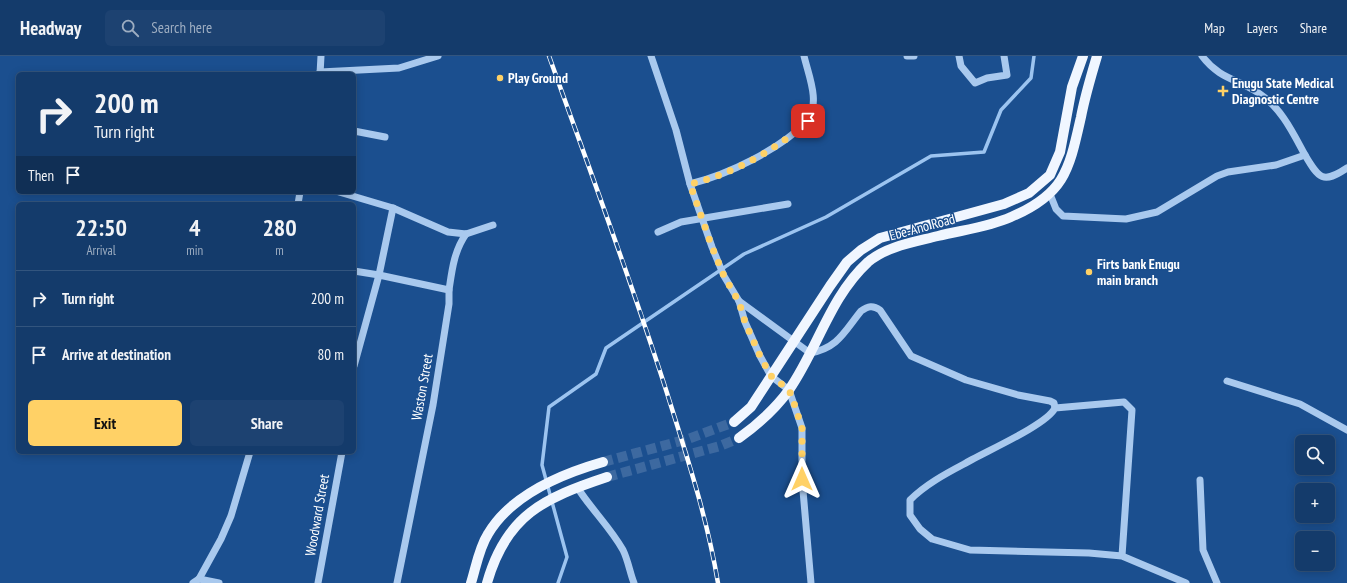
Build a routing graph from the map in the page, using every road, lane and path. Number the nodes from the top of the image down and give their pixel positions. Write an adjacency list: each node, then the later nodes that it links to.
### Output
1 (321, 56): 12 (street)
2 (438, 56): 13 (street)
3 (652, 56): 18 (street)
4 (804, 56): 18 (street)
5 (907, 56): 6 (street)
6 (914, 56)
7 (959, 56): 8 (street)
8 (1004, 56)
9 (1083, 56): 31 (main road, Ebe-Ano Road)
10 (1097, 56): 20 (main road, Ebe-Ano Road)
11 (1202, 56): 16 (street)
12 (320, 72)
13 (336, 72)
14 (356, 131): 15 (street)
15 (385, 137)
16 (1305, 155): 17 (street); 20 (street)
17 (1347, 168)
18 (690, 184): 23 (street)
19 (346, 194): 22 (street)
20 (1050, 194): 32 (main road, Ebe-Ano Road)
21 (788, 204): 23 (street)
22 (393, 208): 26 (street); 28 (street)
23 (702, 219): 25 (street); 30 (street)
24 (493, 225): 26 (street)
25 (658, 232)
26 (466, 234): 29 (street, Waston Street)
27 (356, 271): 28 (street)
28 (379, 275): 29 (street); 33 (street)
29 (448, 290): 51 (street, Waston Street)
30 (739, 302): 31 (street); 34 (street)
31 (793, 341): 32 (street); 34 (main road, Ebe-Ano Road)
32 (810, 353): 36 (main road, Ebe-Ano Road); 37 (street)
33 (356, 359)
34 (771, 376): 36 (street); 38 (main road, Ebe-Ano Road)
35 (1227, 381): 39 (street)
36 (789, 390): 40 (main road, Ebe-Ano Road); 55 (street)
37 (1055, 408): 47 (street); 47 (street)
38 (734, 422)
39 (1347, 430)
40 (739, 438)
41 (249, 454): 48 (street)
42 (342, 454): 50 (street, Woodward Street)
43 (603, 462): 52 (main road)
44 (607, 477): 46 (main road)
45 (1200, 480): 57 (street)
46 (577, 487): 53 (main road); 54 (street)
47 (1122, 556): 56 (street)
48 (196, 581): 49 (street)
49 (219, 583)
50 (318, 583)
51 (398, 583)
52 (471, 583)
53 (487, 583)
54 (634, 583)
55 (811, 583)
56 (1186, 583)
57 (1217, 583)

